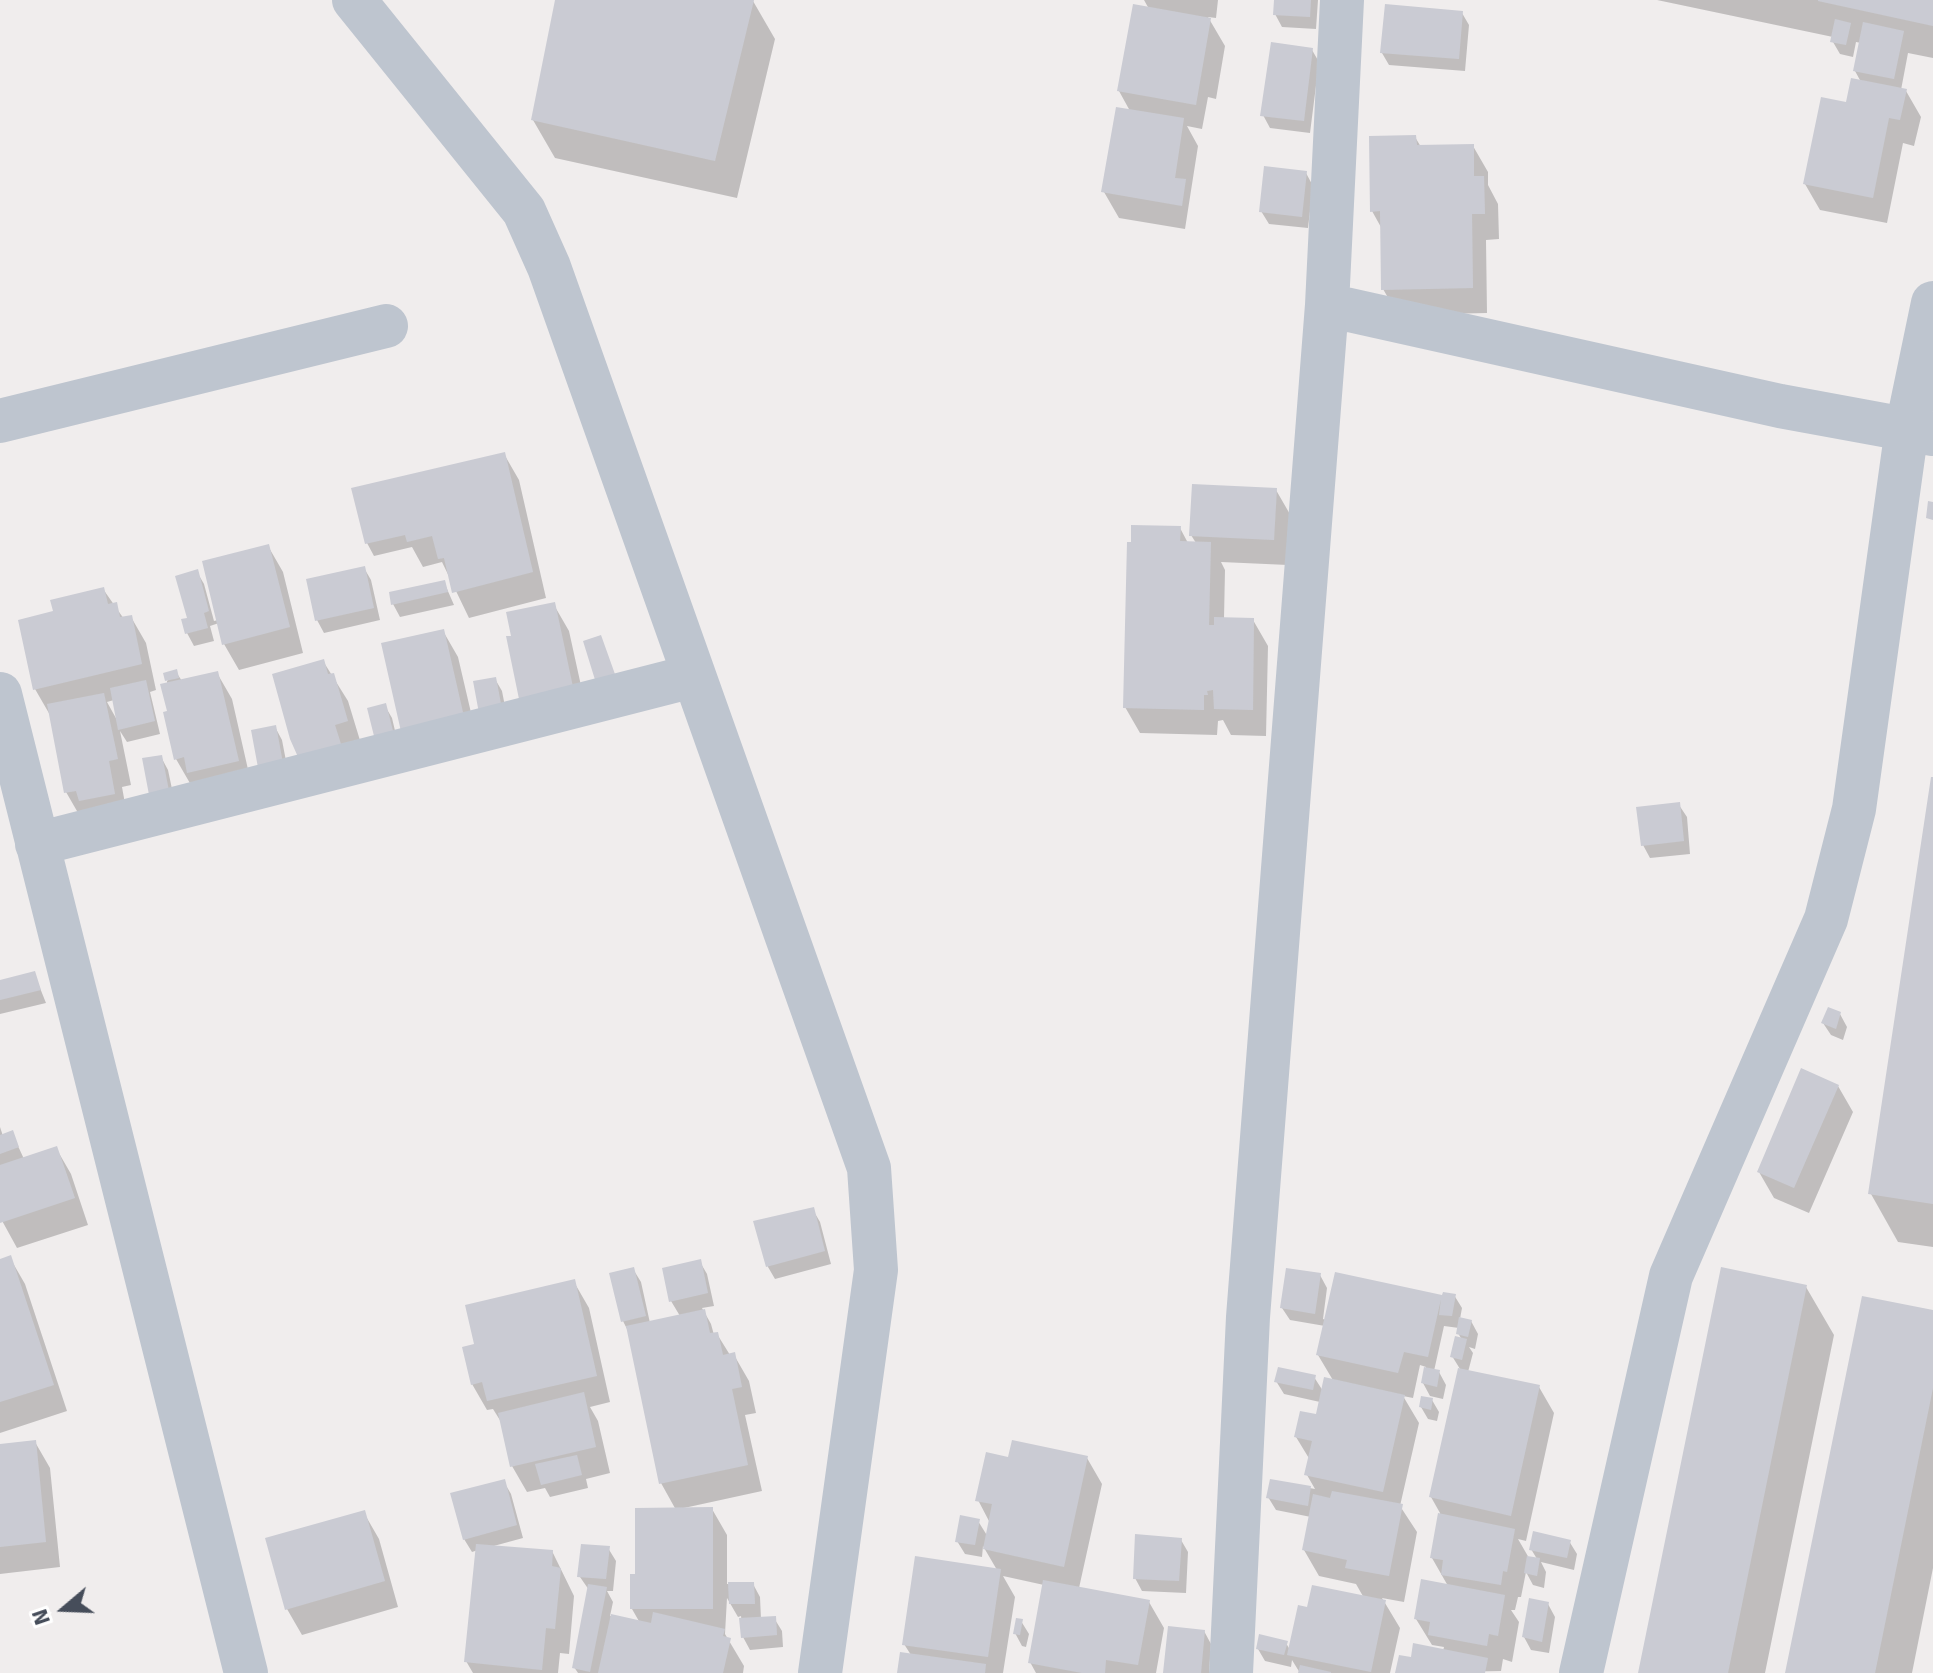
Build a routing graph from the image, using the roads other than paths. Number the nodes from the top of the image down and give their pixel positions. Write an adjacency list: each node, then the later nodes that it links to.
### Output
1 (354, 0): 8 (street)
2 (1342, 0): 4 (street)
3 (1933, 303): 7 (street)
4 (1327, 305): 7 (street); 13 (street)
5 (386, 326): 6 (street)
6 (0, 421)
7 (1920, 431): 14 (street)
8 (693, 676): 10 (street); 12 (street)
9 (0, 694): 10 (street)
10 (37, 844): 11 (street)
11 (246, 1673)
12 (820, 1673)
13 (1231, 1673)
14 (1581, 1673)

